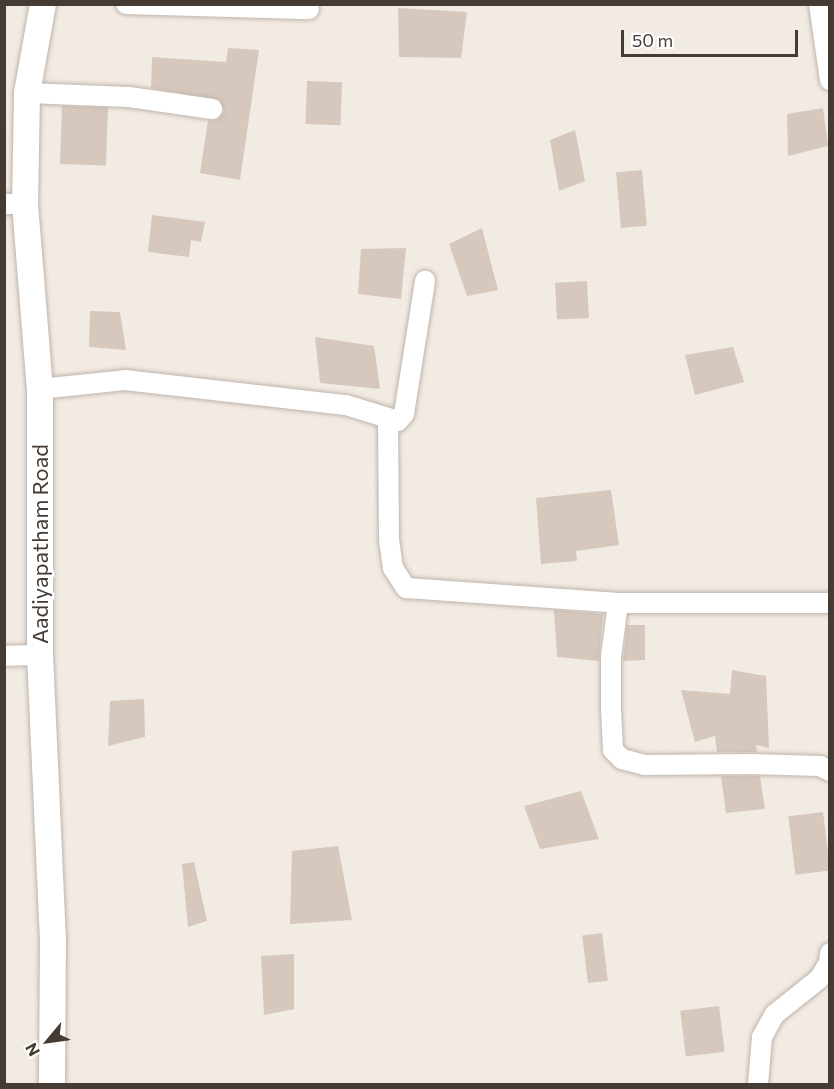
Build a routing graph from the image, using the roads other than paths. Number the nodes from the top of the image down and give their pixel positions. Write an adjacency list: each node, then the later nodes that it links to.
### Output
1 (43, 4): 6 (street, Aadiyapatham Road)
2 (126, 4): 4 (street)
3 (819, 4): 5 (street)
4 (309, 9)
5 (830, 80)
6 (27, 93): 7 (street); 8 (street, Aadiyapatham Road)
7 (213, 109)
8 (15, 204): 10 (street, Aadiyapatham Road)
9 (426, 281): 11 (street)
10 (40, 389): 11 (street); 14 (street, Aadiyapatham Road)
11 (387, 419): 12 (street)
12 (618, 603): 13 (street); 16 (street)
13 (830, 603)
14 (40, 655): 15 (street); 18 (street, Aadiyapatham Road)
15 (4, 656)
16 (830, 771)
17 (830, 953): 19 (street)
18 (52, 1084)
19 (758, 1084)

